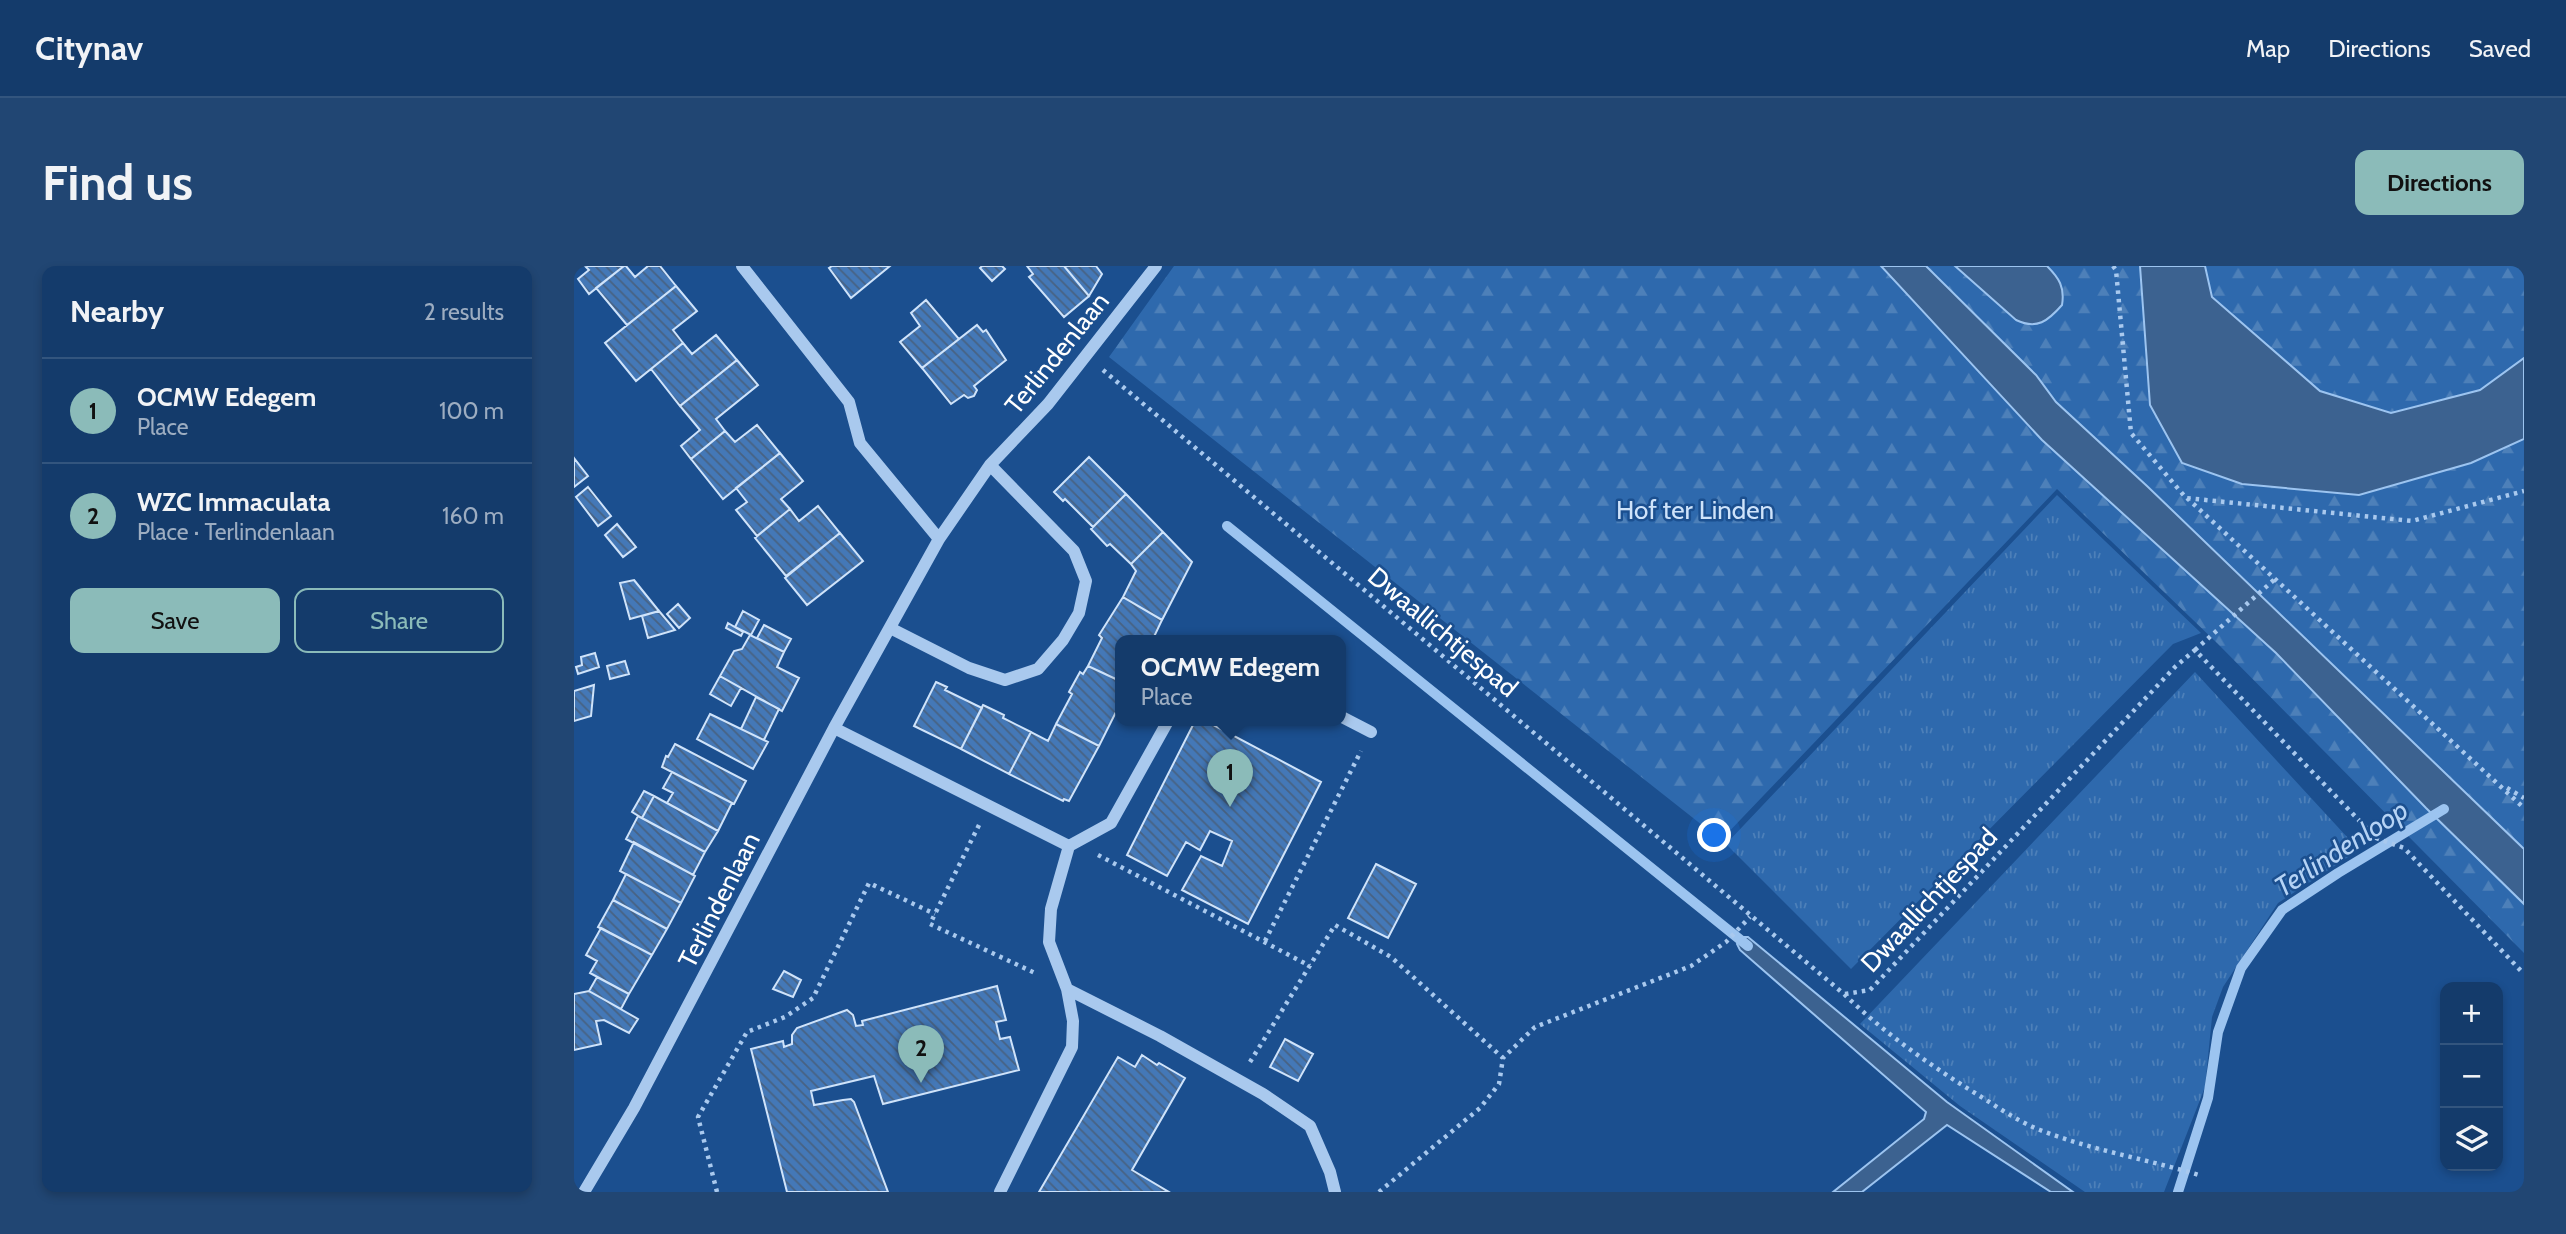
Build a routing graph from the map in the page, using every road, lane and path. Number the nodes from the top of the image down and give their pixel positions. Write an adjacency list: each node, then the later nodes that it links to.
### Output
1 (742, 266): 8 (street)
2 (1156, 266): 4 (street, Terlindenlaan)
3 (2113, 266): 7 (path)
4 (1086, 356): 5 (street, Terlindenlaan); 22 (path, Dwaallichtjespad)
5 (990, 465): 8 (street, Terlindenlaan); 10 (street)
6 (2524, 491): 7 (path)
7 (2186, 498): 9 (path)
8 (939, 539): 10 (street, Terlindenlaan)
9 (2275, 579): 11 (path, Dwaallichtjespad); 16 (path)
10 (890, 628): 14 (street, Terlindenlaan)
11 (2195, 650): 25 (path); 27 (path, Dwaallichtjespad)
12 (1346, 719): 15 (street)
13 (1165, 726): 20 (street)
14 (834, 728): 18 (street); 31 (street, Terlindenlaan)
15 (1371, 732): 23 (path)
16 (2501, 785): 17 (path); 19 (path)
17 (2524, 798)
18 (988, 806): 20 (street); 21 (path)
19 (2524, 808)
20 (1072, 845): 23 (path); 26 (street)
21 (935, 914): 26 (path); 32 (path)
22 (1750, 917): 27 (path, Dwaallichtjespad); 28 (path)
23 (1265, 941): 24 (path)
24 (1310, 966): 28 (path); 29 (path)
25 (2524, 974)
26 (1067, 989): 29 (street); 33 (street)
27 (1844, 994): 30 (path)
28 (1503, 1058): 35 (path)
29 (1238, 1080): 34 (street)
30 (2199, 1175)
31 (584, 1192)
32 (717, 1192)
33 (1000, 1192)
34 (1335, 1192)
35 (1379, 1192)

